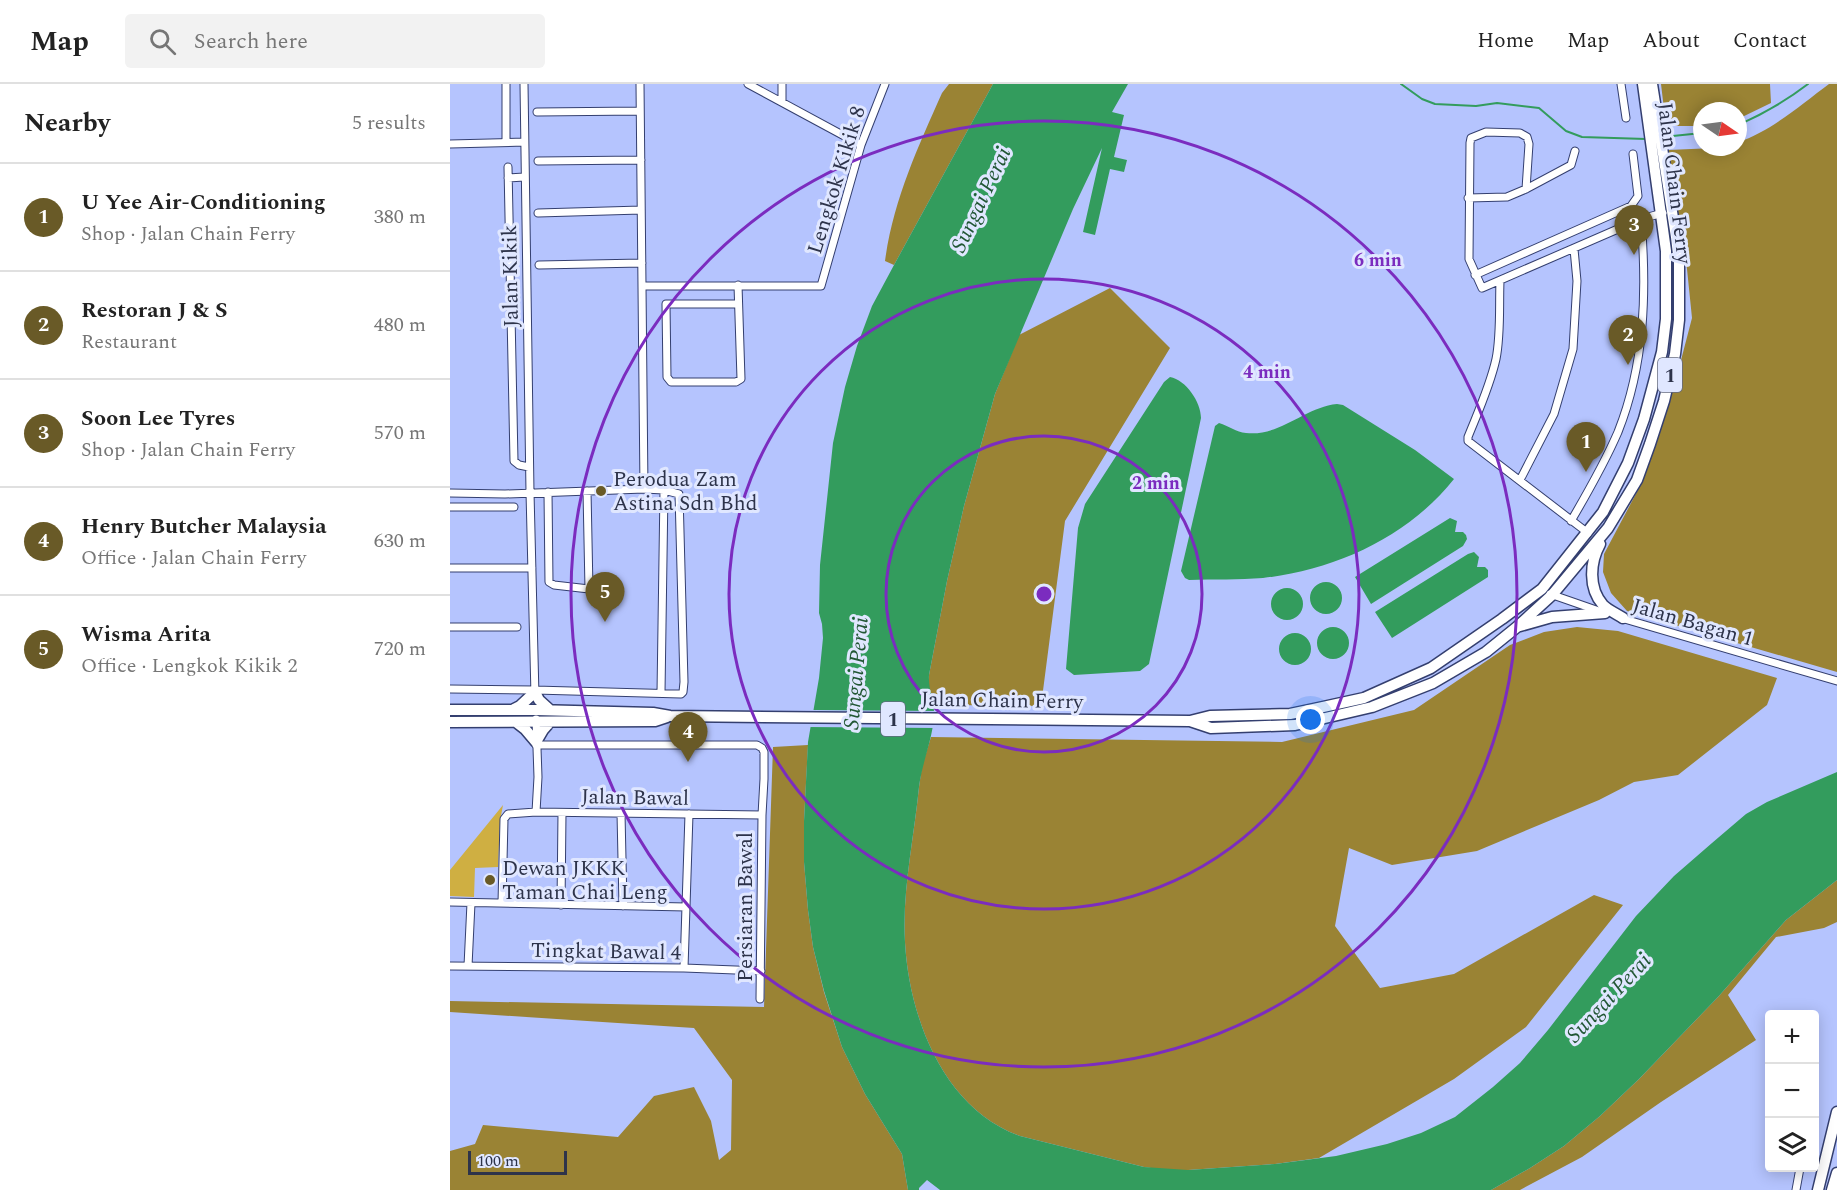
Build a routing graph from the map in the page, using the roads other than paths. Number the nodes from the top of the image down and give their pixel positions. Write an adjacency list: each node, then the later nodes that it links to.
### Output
1 (506, 84): 15 (street)
2 (524, 84): 16 (street, Jalan Kikik)
3 (640, 84): 11 (street)
4 (748, 84): 10 (street)
5 (782, 84): 10 (street)
6 (885, 84): 18 (street, Lengkok Kikik 8)
7 (1621, 84): 13 (street)
8 (1643, 84): 14 (highway, Jalan Chain Ferry / 1)
9 (1652, 84): 14 (highway, Jalan Chain Ferry / 1)
10 (782, 101): 18 (street)
11 (640, 111): 12 (street); 21 (street)
12 (537, 112)
13 (1626, 118)
14 (1653, 119): 26 (highway, Jalan Chain Ferry / 1)
15 (506, 142): 16 (street); 17 (street)
16 (524, 142): 24 (street, Jalan Kikik)
17 (450, 144)
18 (861, 145): 41 (street, Lengkok Kikik 8)
19 (1575, 151): 27 (street)
20 (1633, 154): 34 (street)
21 (640, 160): 22 (street); 29 (street)
22 (538, 161)
23 (508, 167): 25 (street, Jalan Kikik)
24 (524, 177): 25 (street); 45 (street, Jalan Kikik)
25 (508, 178): 44 (street, Jalan Kikik)
26 (1662, 185): 30 (highway, Jalan Chain Ferry / 1); 32 (highway, Jalan Chain Ferry / 1)
27 (1526, 189): 28 (street); 28 (street)
28 (1468, 198): 39 (street)
29 (641, 210): 31 (street); 37 (street)
30 (1672, 211): 32 (street); 59 (highway, Jalan Chain Ferry / 1)
31 (538, 213)
32 (1659, 214): 33 (street); 60 (highway, Jalan Chain Ferry / 1)
33 (1641, 219): 35 (street); 58 (street, Jalan Chain Ferry)
34 (1580, 229): 35 (street); 39 (street)
35 (1586, 243): 36 (street)
36 (1574, 249): 40 (street); 47 (street)
37 (642, 262): 38 (street); 42 (street)
38 (539, 265)
39 (1475, 275): 40 (street)
40 (1500, 280): 47 (street)
41 (738, 285): 42 (street); 43 (street)
42 (642, 286): 48 (street)
43 (738, 304): 43 (street)
44 (511, 320): 45 (street); 46 (street, Jalan Kikik)
45 (527, 320): 46 (street, Jalan Kikik)
46 (530, 467): 51 (street, Jalan Kikik)
47 (1520, 480): 58 (street)
48 (645, 489): 49 (street); 50 (street)
49 (664, 490): 72 (street); 72 (street)
50 (587, 491): 52 (street); 52 (street)
51 (530, 492): 52 (street); 54 (street); 62 (street, Jalan Kikik)
52 (548, 492)
53 (450, 493): 54 (street)
54 (505, 494): 56 (street)
55 (450, 507): 56 (street)
56 (505, 507): 57 (street)
57 (514, 507)
58 (1571, 521): 60 (street)
59 (1608, 528): 63 (highway, Jalan Chain Ferry / 1); 65 (highway)
60 (1588, 533): 63 (highway, Jalan Chain Ferry / 1)
61 (450, 568): 62 (street)
62 (532, 568): 71 (street, Jalan Kikik)
63 (1547, 592): 64 (street, Jalan Bagan 1); 68 (highway, Jalan Chain Ferry / 1); 77 (highway, Jalan Chain Ferry / 1)
64 (1605, 613): 65 (street, Jalan Bagan 1); 68 (highway)
65 (1623, 618): 69 (street, Jalan Bagan 1)
66 (450, 627): 67 (street)
67 (517, 627)
68 (1517, 627): 77 (highway, Jalan Chain Ferry / 1)
69 (1837, 681)
70 (450, 689): 71 (street)
71 (535, 691): 72 (street); 74 (highway); 75 (street, Jalan Kikik); 76 (highway)
72 (662, 693)
73 (450, 710): 74 (highway, Jalan Chain Ferry / 1)
74 (512, 710): 75 (highway, Jalan Chain Ferry / 1)
75 (536, 710): 76 (highway, Jalan Chain Ferry / 1); 80 (street, Jalan Kikik)
76 (550, 716): 77 (highway, Jalan Chain Ferry / 1); 80 (highway, Jalan Chain Ferry / 1); 81 (highway)
77 (1190, 721)
78 (450, 722): 79 (highway, Jalan Chain Ferry / 1)
79 (516, 722): 80 (highway, Jalan Chain Ferry / 1); 81 (highway)
80 (536, 722): 81 (street, Jalan Kikik)
81 (536, 744): 82 (street, Jalan Kikik); 86 (street)
82 (536, 812): 83 (street, Jalan Bawal); 89 (street, Jalan Bawal)
83 (562, 813): 84 (street, Jalan Bawal); 90 (street)
84 (621, 813): 85 (street, Jalan Bawal); 91 (street)
85 (689, 814): 86 (street, Jalan Bawal); 92 (street)
86 (762, 815): 96 (street, Persiaran Bawal)
87 (450, 902): 88 (street)
88 (471, 903): 89 (street); 94 (street)
89 (502, 903): 90 (street)
90 (561, 905): 91 (street)
91 (623, 906): 92 (street)
92 (686, 907): 95 (street)
93 (450, 966): 94 (street, Tingkat Bawal 4)
94 (468, 966): 95 (street, Tingkat Bawal 4)
95 (684, 968): 96 (street, Tingkat Bawal 4)
96 (761, 971): 97 (street, Persiaran Bawal)
97 (760, 999)
98 (1836, 1117): 102 (highway)
99 (1799, 1172): 101 (street)
100 (1837, 1173): 103 (highway)
101 (1796, 1190)
102 (1818, 1190)
103 (1832, 1190)

